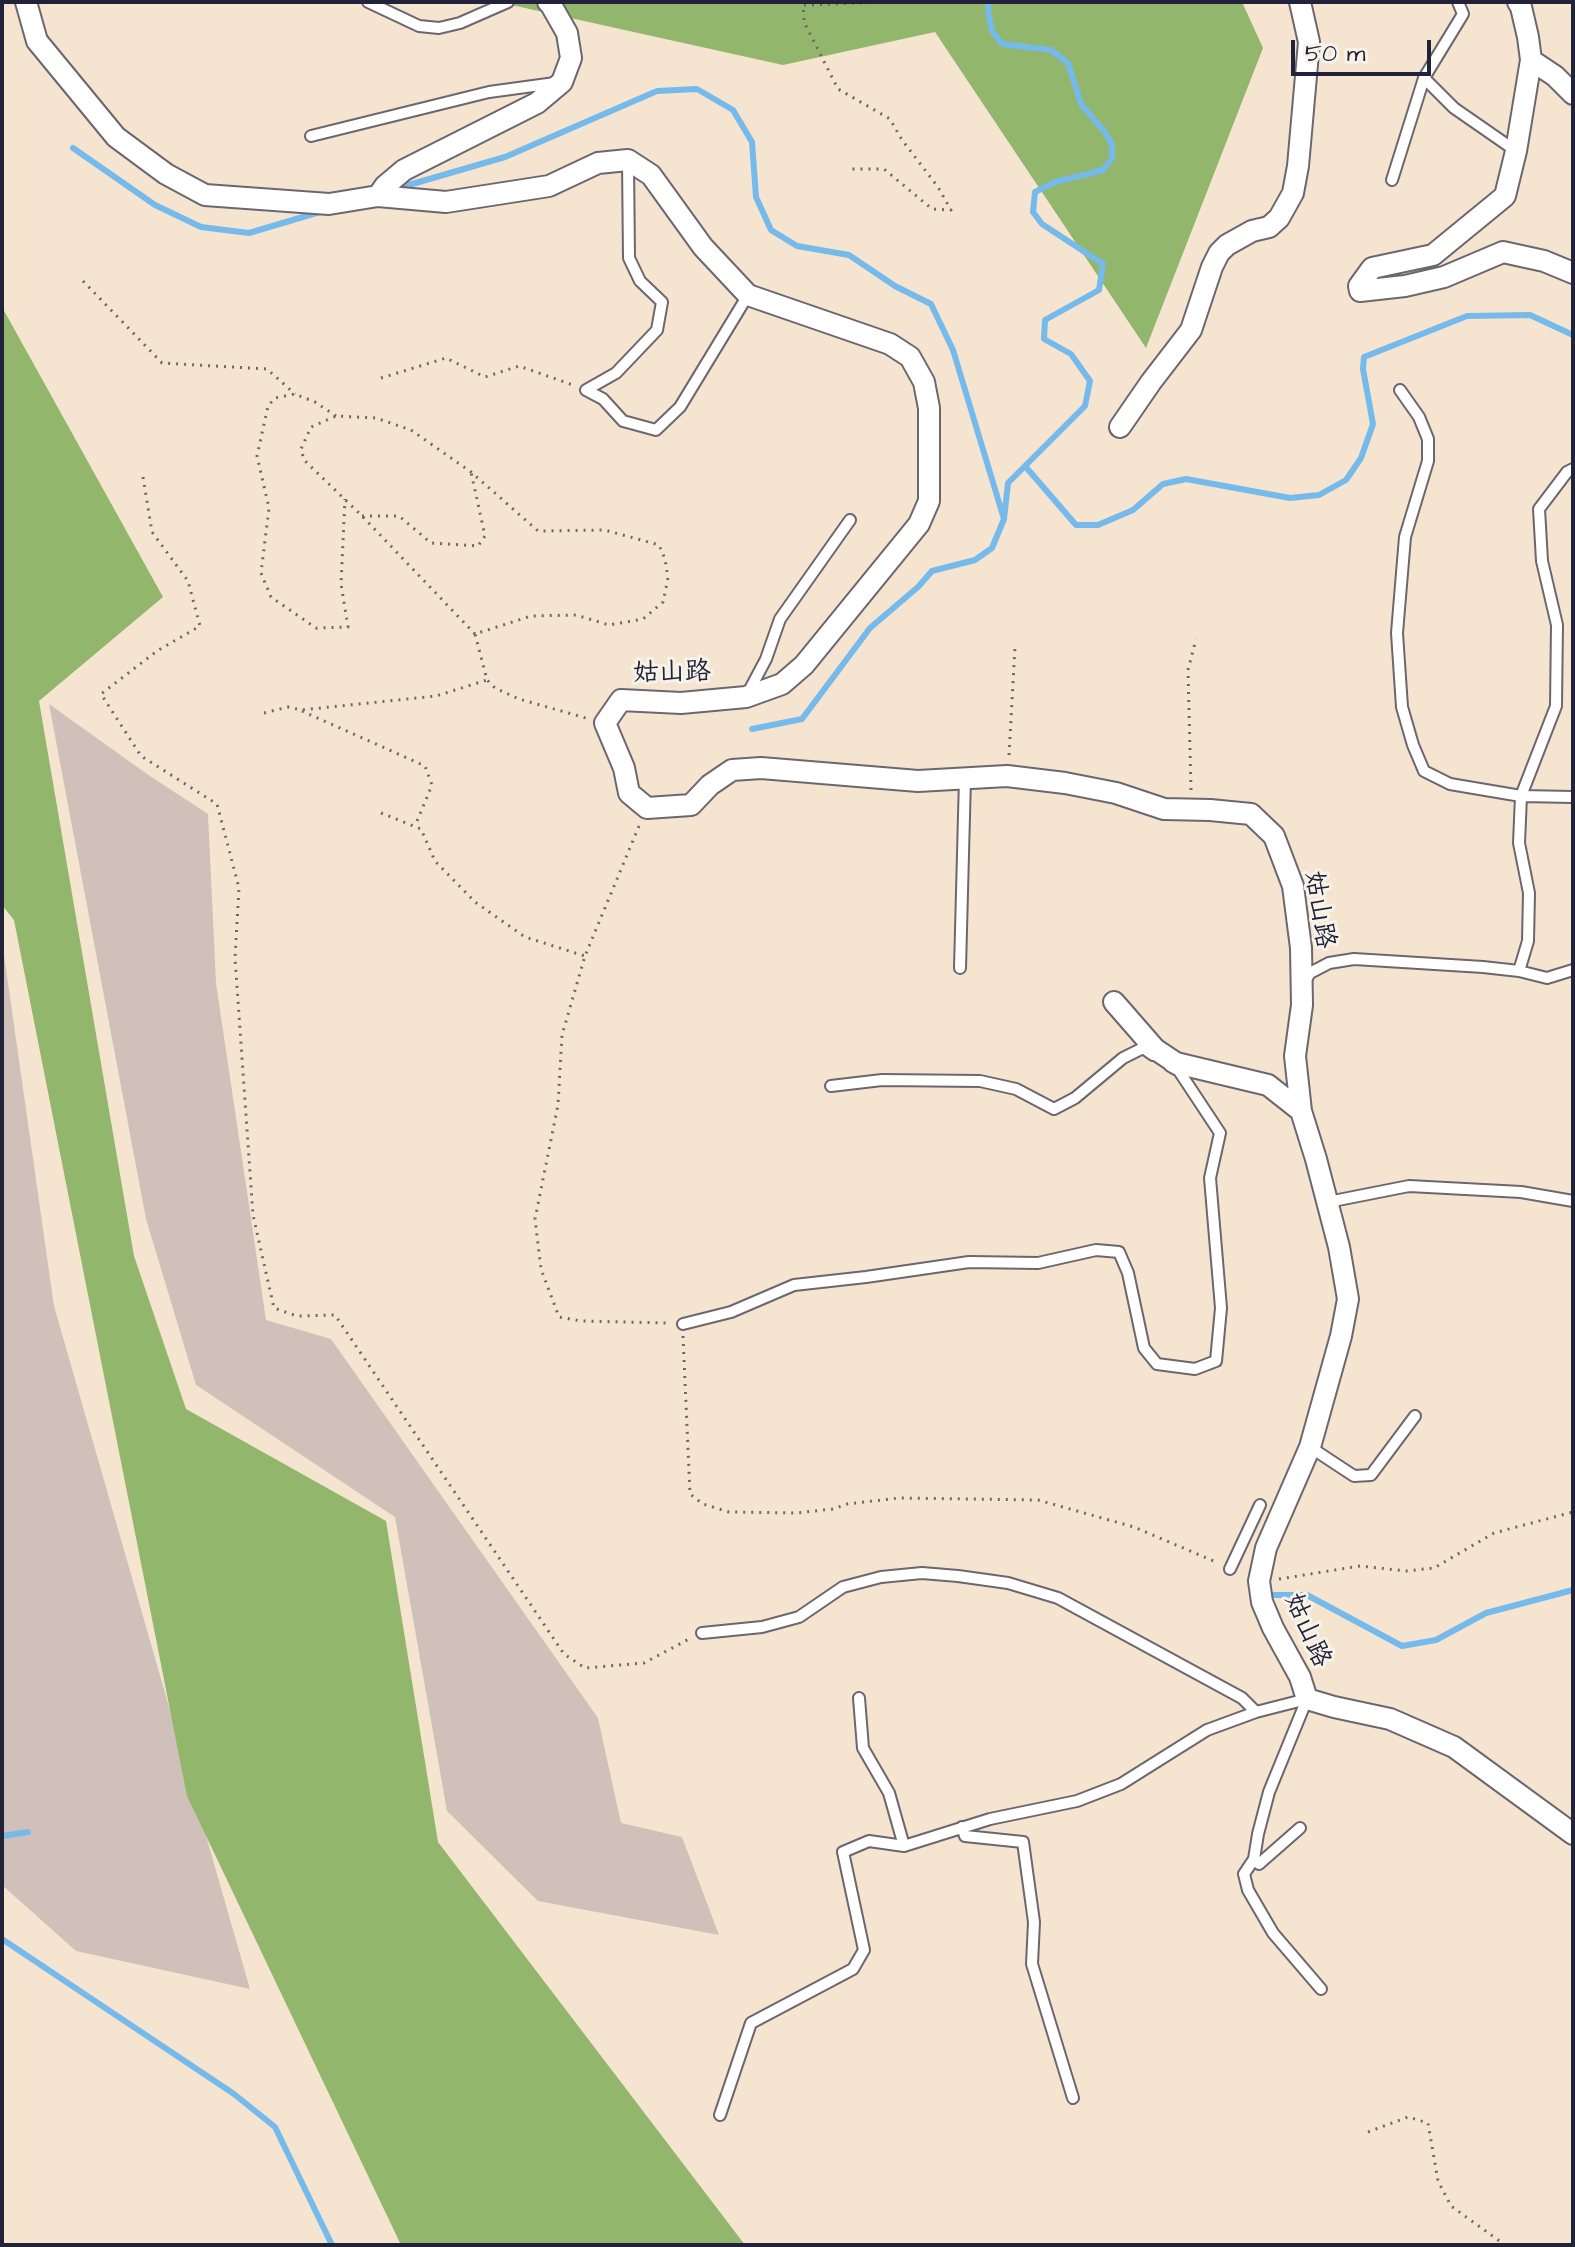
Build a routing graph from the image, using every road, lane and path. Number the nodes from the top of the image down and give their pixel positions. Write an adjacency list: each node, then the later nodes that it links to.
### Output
1 (26, 2): 19 (street)
2 (368, 2): 3 (lane)
3 (508, 2)
4 (548, 2): 12 (street)
5 (891, 2): 9 (path)
6 (1300, 2): 28 (street)
7 (1458, 2): 11 (lane)
8 (1518, 2): 10 (street)
9 (804, 3): 17 (path)
10 (1531, 60): 13 (street); 15 (street)
11 (1424, 78): 15 (lane); 18 (lane)
12 (562, 82): 14 (lane); 19 (street)
13 (1573, 94)
14 (311, 136)
15 (1516, 151): 20 (street)
16 (628, 160): 19 (street); 22 (street, 姑山路); 24 (lane)
17 (847, 169)
18 (1392, 180)
19 (378, 196)
20 (1573, 273)
21 (83, 281): 26 (path)
22 (748, 295): 24 (lane); 39 (street, 姑山路)
23 (381, 378): 24 (path)
24 (586, 390)
25 (1400, 390): 45 (lane)
26 (295, 394): 27 (path); 32 (path)
27 (336, 416): 30 (path); 32 (path)
28 (1120, 427)
29 (1573, 469): 45 (lane)
30 (471, 472): 33 (path); 35 (path)
31 (143, 477): 68 (path)
32 (345, 499): 33 (path)
33 (362, 516): 35 (path)
34 (850, 520): 39 (lane)
35 (475, 634): 38 (path)
36 (1196, 639): 48 (path)
37 (1015, 647): 43 (path)
38 (487, 680): 40 (path); 42 (path)
39 (746, 697): 42 (street, 姑山路)
40 (301, 710): 41 (path); 50 (path)
41 (264, 713)
42 (605, 723): 47 (street)
43 (1007, 776): 44 (street, 姑山路); 48 (street, 姑山路)
44 (965, 778): 47 (street, 姑山路); 52 (lane)
45 (1521, 796): 46 (lane); 54 (lane)
46 (1573, 797)
47 (647, 808): 51 (path)
48 (1192, 809): 55 (street, 姑山路)
49 (381, 813): 50 (path)
50 (415, 826): 51 (path)
51 (585, 956): 61 (path)
52 (960, 968)
53 (1573, 970): 54 (lane)
54 (1519, 971): 55 (lane)
55 (1300, 988): 58 (street, 姑山路)
56 (1114, 1002): 58 (street)
57 (831, 1086): 61 (lane)
58 (1301, 1111): 60 (street, 姑山路)
59 (1573, 1201): 60 (lane)
60 (1328, 1202): 63 (street, 姑山路)
61 (683, 1324): 66 (path)
62 (1415, 1416): 63 (lane)
63 (1310, 1447): 67 (street, 姑山路)
64 (1260, 1505): 66 (lane)
65 (1573, 1512): 67 (path)
66 (1230, 1569)
67 (1259, 1581): 70 (street, 姑山路)
68 (702, 1633): 71 (lane)
69 (859, 1698): 75 (lane)
70 (1307, 1699): 71 (lane); 74 (street, 姑山路); 76 (lane)
71 (1256, 1712): 72 (lane)
72 (962, 1827): 75 (lane); 78 (lane)
73 (1300, 1828): 76 (lane)
74 (1573, 1834)
75 (904, 1846): 79 (lane)
76 (1254, 1859): 77 (lane)
77 (1321, 1989)
78 (1073, 2098)
79 (720, 2115)
80 (1368, 2132): 81 (path)
81 (1505, 2245)

